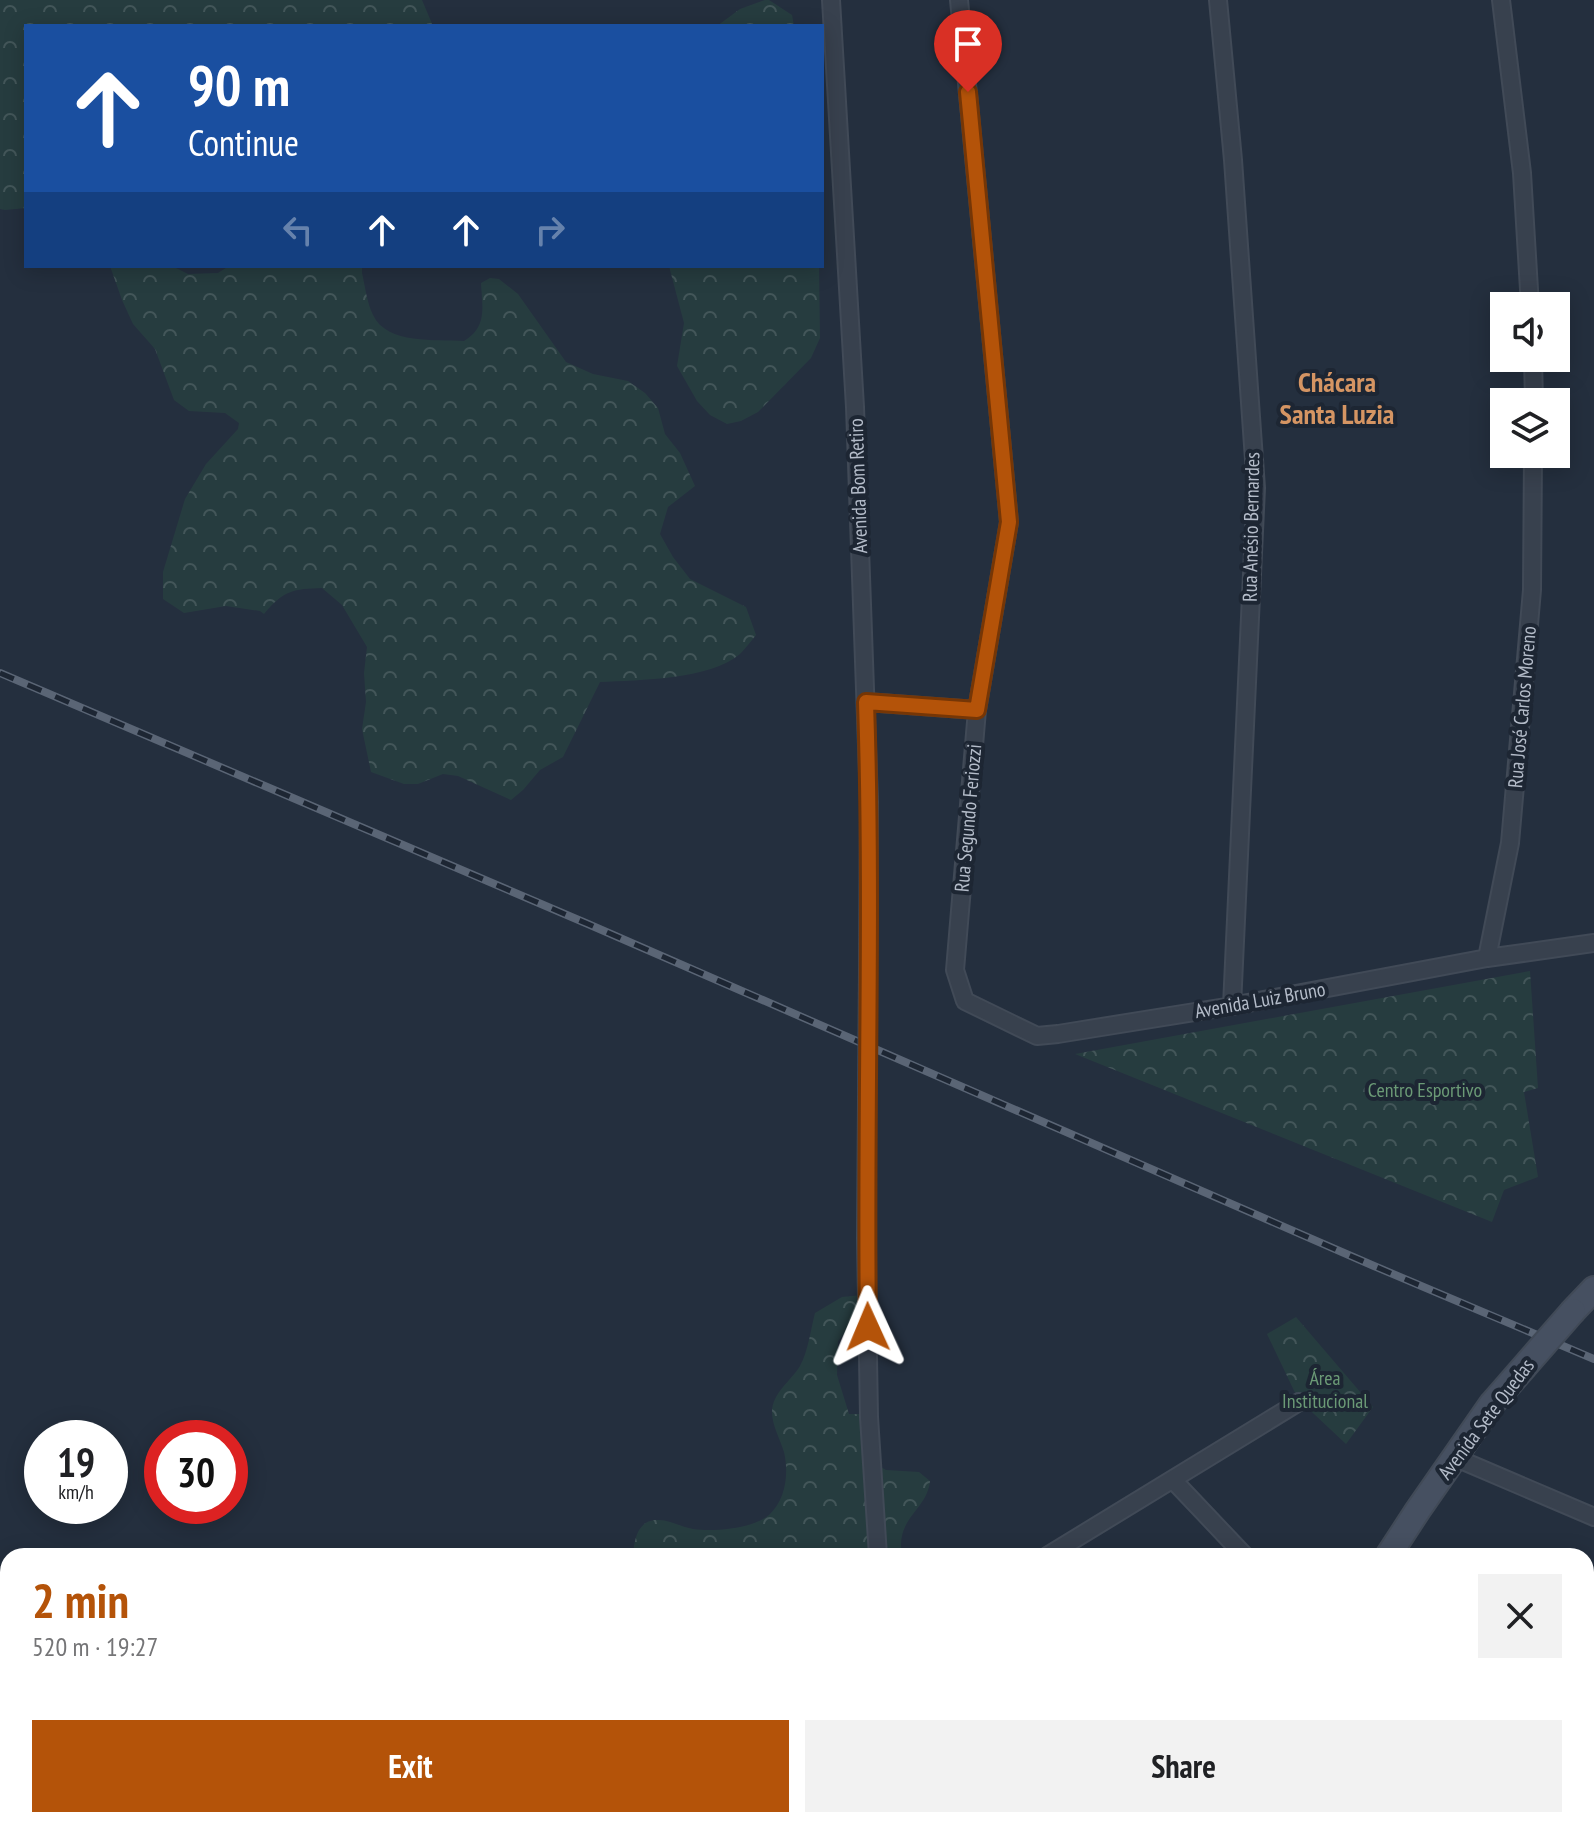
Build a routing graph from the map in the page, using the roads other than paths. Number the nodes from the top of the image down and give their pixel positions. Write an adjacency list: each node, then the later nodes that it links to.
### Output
1 (831, 0): 7 (street, Avenida Bom Retiro)
2 (959, 0): 8 (street, Rua Segundo Feriozzi)
3 (1218, 0): 12 (street, Rua Anésio Bernardes)
4 (1501, 0): 5 (street)
5 (1529, 292)
6 (1533, 468): 10 (street, Rua José Carlos Moreno)
7 (866, 702): 8 (street); 18 (street, Avenida Bom Retiro, bridge)
8 (977, 710): 11 (street, Rua Segundo Feriozzi)
9 (1594, 943): 10 (street, Avenida Luiz Bruno)
10 (1487, 958): 12 (street, Avenida Luiz Bruno)
11 (955, 970): 12 (street, Avenida Luiz Bruno)
12 (1232, 1006)
13 (1594, 1289): 15 (street, Avenida Sete Quedas, bridge)
14 (1299, 1402): 16 (street)
15 (1456, 1458): 17 (street); 21 (street, Avenida Sete Quedas)
16 (1173, 1480): 19 (street); 20 (street)
17 (1594, 1517)
18 (878, 1548)
19 (1060, 1548)
20 (1237, 1548)
21 (1393, 1548)

